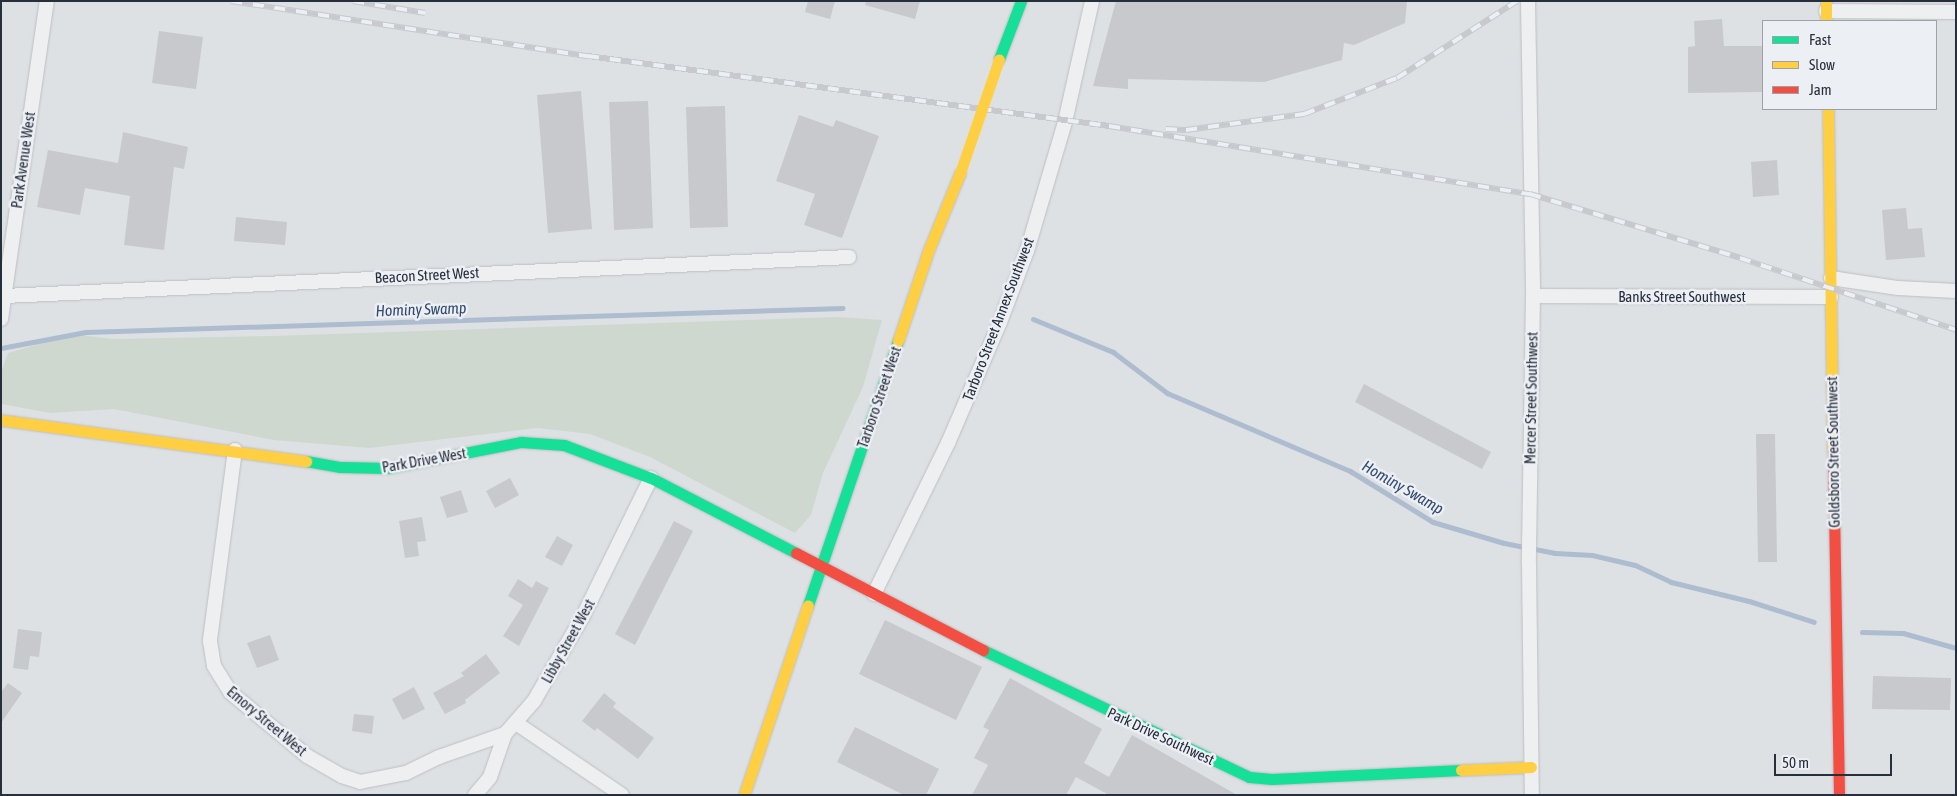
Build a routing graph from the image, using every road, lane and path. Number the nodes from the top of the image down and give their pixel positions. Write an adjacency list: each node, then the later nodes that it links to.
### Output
1 (47, 1): 11 (street, Park Avenue West)
2 (1021, 1): 18 (street, Tarboro Street West, bridge)
3 (1092, 1): 19 (street, Tarboro Street Annex Southwest)
4 (1528, 1): 12 (street, Mercer Street Southwest)
5 (1826, 11): 6 (street)
6 (1956, 12)
7 (1828, 110): 9 (street, Goldsboro Street Southwest)
8 (849, 257): 11 (street, Beacon Street West)
9 (1831, 278): 10 (street); 13 (street, Goldsboro Street Southwest)
10 (1956, 291)
11 (4, 296): 14 (street, Park Avenue West)
12 (1532, 296): 13 (street, Banks Street Southwest); 22 (street, Mercer Street Southwest)
13 (1831, 297): 27 (street, Goldsboro Street Southwest)
14 (1, 319)
15 (1, 420): 16 (street, Park Drive West)
16 (235, 450): 17 (street, Park Drive West); 21 (street, Emory Street West)
17 (651, 478): 18 (street, Park Drive West); 20 (street, Libby Street West)
18 (821, 569): 19 (street, Park Drive Southwest); 25 (street, Tarboro Street West)
19 (874, 594): 22 (street, Park Drive Southwest)
20 (516, 723): 21 (street, Libby Street West); 24 (street)
21 (505, 734): 23 (street, Libby Street West)
22 (1531, 767): 26 (street, Mercer Street Southwest)
23 (475, 795)
24 (622, 795)
25 (744, 795)
26 (1532, 795)
27 (1839, 795)

